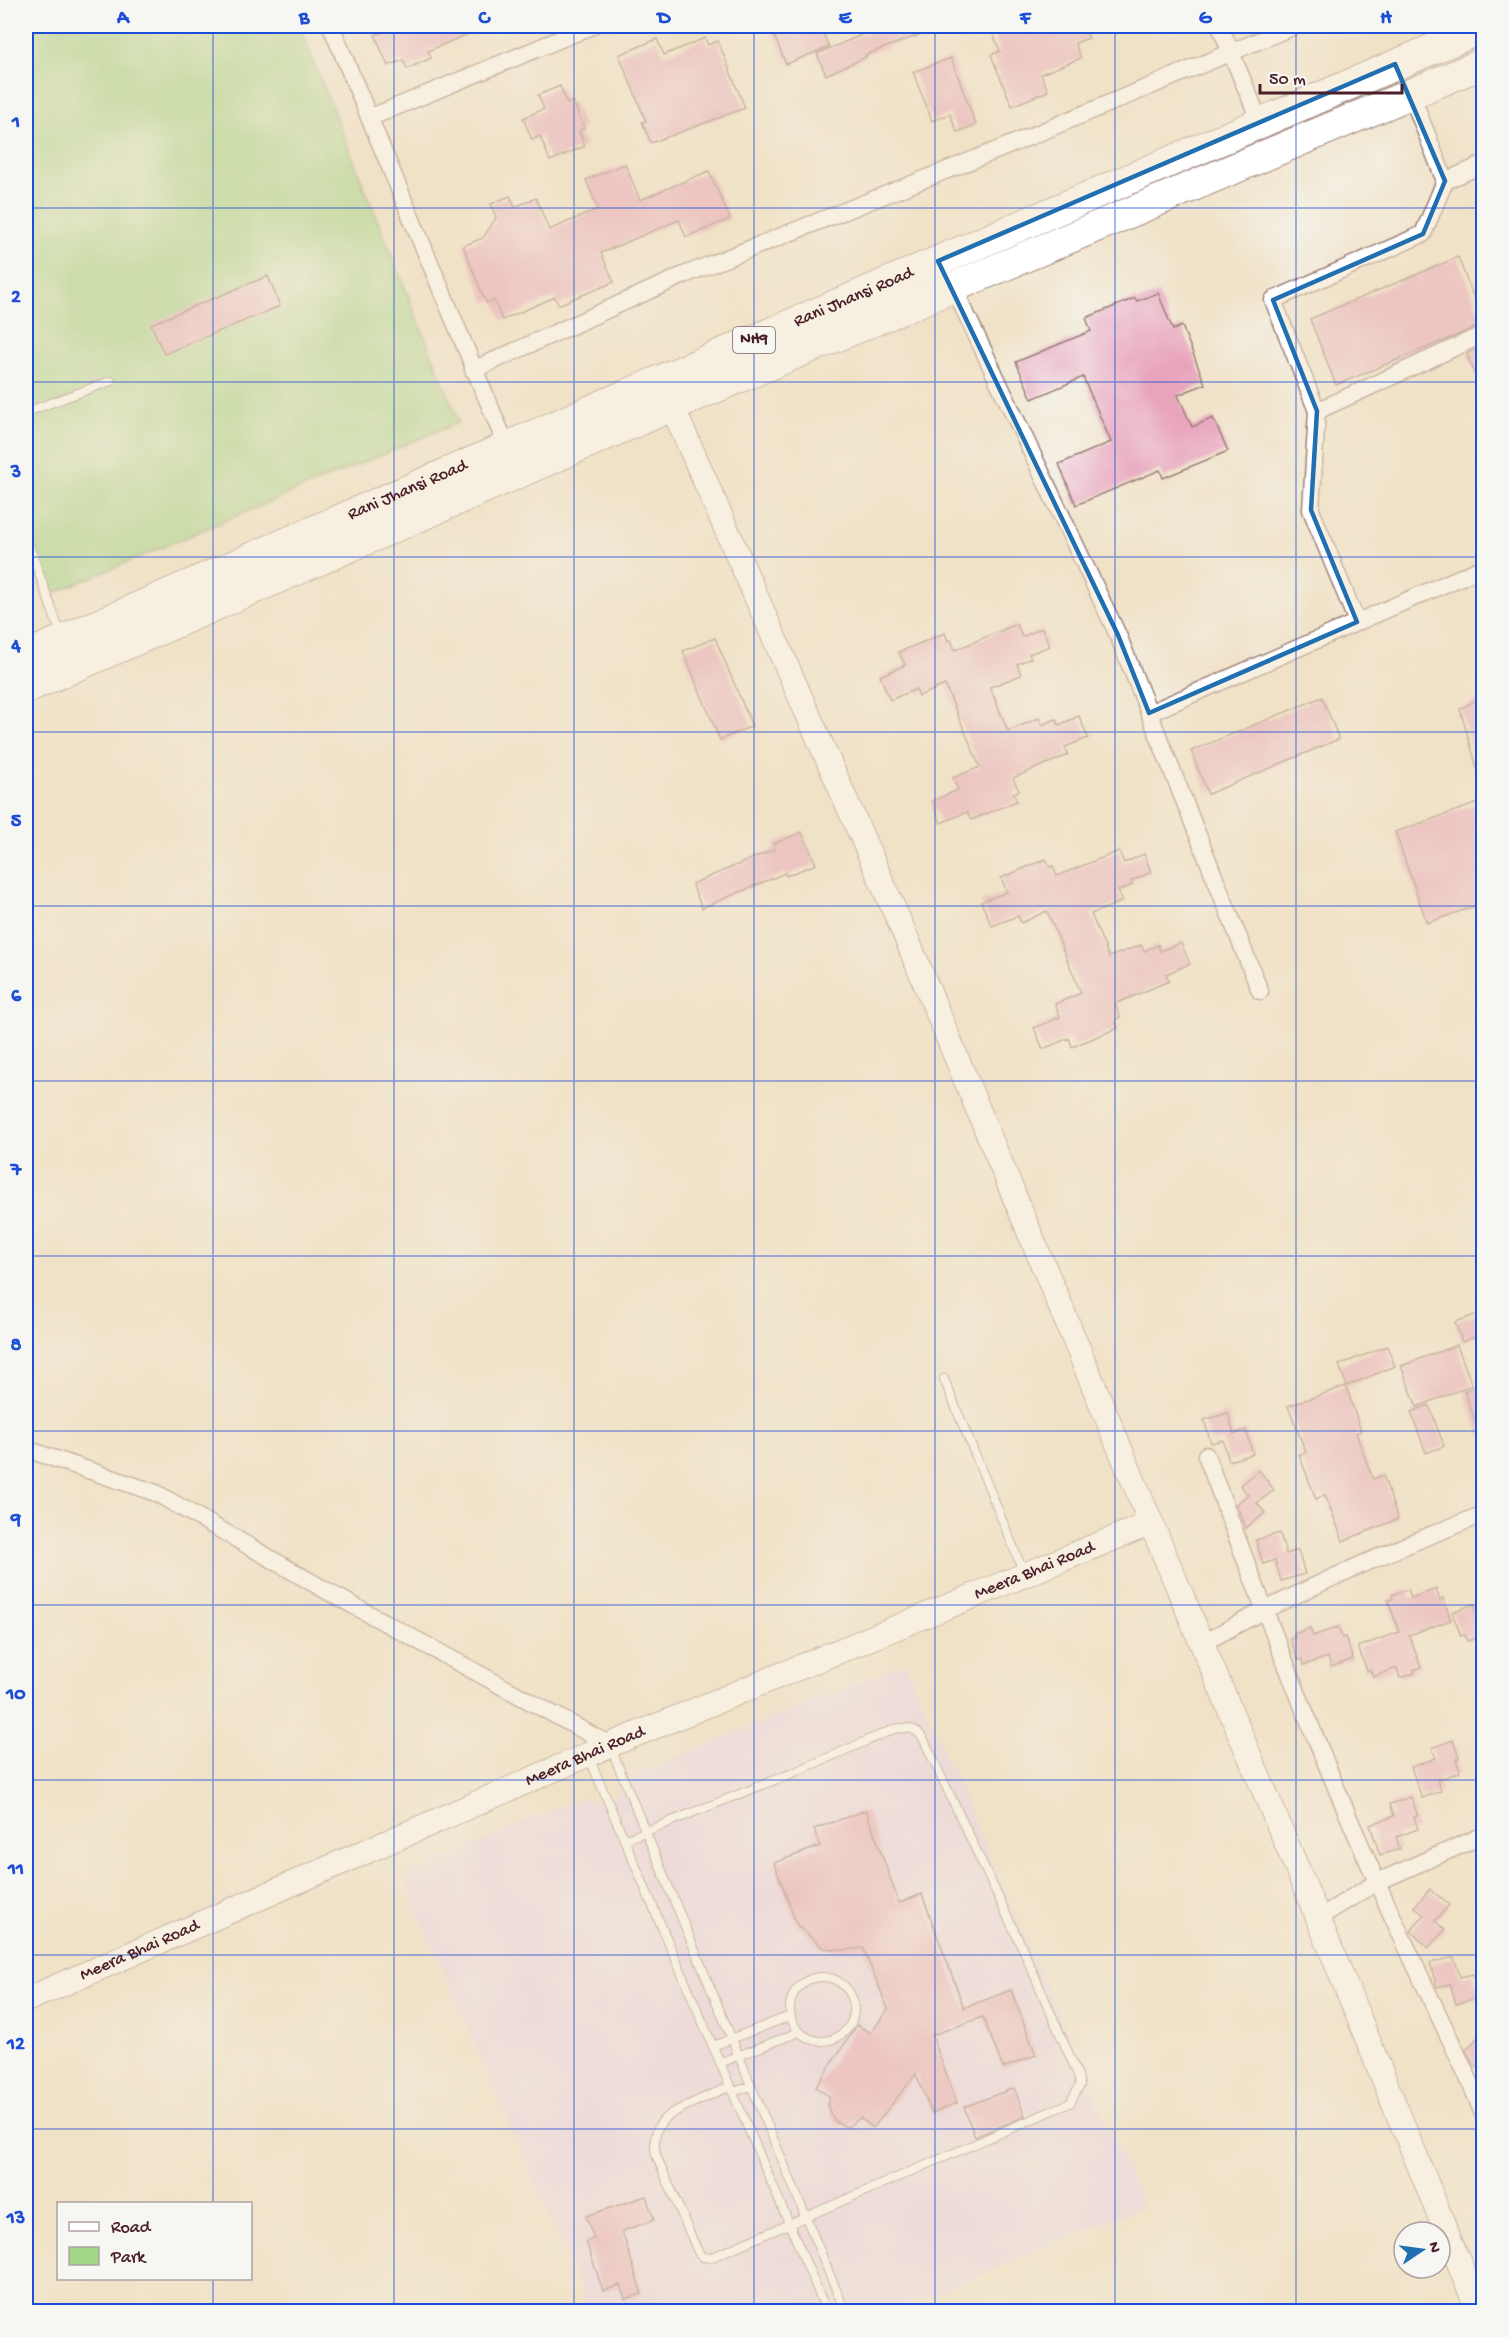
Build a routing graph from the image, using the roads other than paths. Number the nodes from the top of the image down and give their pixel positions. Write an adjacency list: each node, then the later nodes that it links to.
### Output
1 (331, 26): 11 (street)
2 (592, 26): 6 (street)
3 (1220, 26): 7 (street)
4 (1294, 26): 7 (street)
5 (1484, 27): 9 (highway, Rani Jhansi Road / NH9)
6 (567, 30): 11 (street)
7 (1231, 52): 12 (street); 19 (street)
8 (1484, 63): 10 (highway, Rani Jhansi Road / NH9)
9 (1395, 64): 10 (highway); 12 (highway, Rani Jhansi Road / NH9)
10 (1411, 94): 13 (highway, Rani Jhansi Road / NH9); 15 (street)
11 (369, 118): 19 (street)
12 (1260, 122): 13 (highway); 16 (highway, Rani Jhansi Road / NH9)
13 (1274, 152): 17 (highway, Rani Jhansi Road / NH9)
14 (1484, 164): 15 (street)
15 (1445, 181): 22 (street)
16 (938, 261): 17 (street); 24 (highway, Rani Jhansi Road / NH9)
17 (954, 287): 21 (highway, Rani Jhansi Road / NH9); 31 (street)
18 (1484, 334): 22 (street)
19 (473, 370): 24 (street)
20 (111, 381): 23 (lane)
21 (672, 406): 30 (highway, Rani Jhansi Road / NH9); 37 (street)
22 (1317, 411): 27 (street)
23 (26, 412)
24 (507, 447): 28 (highway, Rani Jhansi Road / NH9)
25 (26, 537): 28 (lane)
26 (1484, 567): 27 (street)
27 (1357, 622): 31 (street)
28 (63, 639): 29 (highway, Rani Jhansi Road / NH9)
29 (26, 656)
30 (26, 688)
31 (1149, 713): 32 (street)
32 (1260, 991)
33 (944, 1379): 38 (lane)
34 (26, 1449): 41 (street)
35 (1206, 1455): 39 (street)
36 (1484, 1514): 39 (street)
37 (1151, 1523): 38 (street, Meera Bhai Road); 40 (street)
38 (1025, 1575): 41 (street, Meera Bhai Road)
39 (1263, 1610): 40 (street); 46 (street)
40 (1203, 1643): 47 (street)
41 (610, 1745): 42 (street, Meera Bhai Road); 43 (lane)
42 (588, 1755): 45 (lane); 48 (street, Meera Bhai Road)
43 (646, 1831): 45 (lane); 51 (lane); 59 (lane)
44 (1484, 1834): 46 (street)
45 (624, 1840): 52 (lane)
46 (1377, 1882): 47 (street); 55 (street)
47 (1318, 1918): 63 (street)
48 (26, 2000)
49 (790, 2016): 50 (lane); 50 (lane); 51 (lane)
50 (798, 2032): 53 (lane)
51 (732, 2038): 52 (lane); 53 (lane)
52 (713, 2046): 54 (lane)
53 (739, 2055): 54 (lane); 56 (lane)
54 (720, 2063): 57 (lane)
55 (1477, 2079): 58 (street)
56 (752, 2086): 57 (lane); 59 (lane)
57 (732, 2089): 60 (lane); 60 (lane)
58 (1484, 2116)
59 (806, 2216): 60 (lane); 62 (lane)
60 (789, 2223): 61 (lane)
61 (827, 2312)
62 (842, 2312)
63 (1479, 2312)

